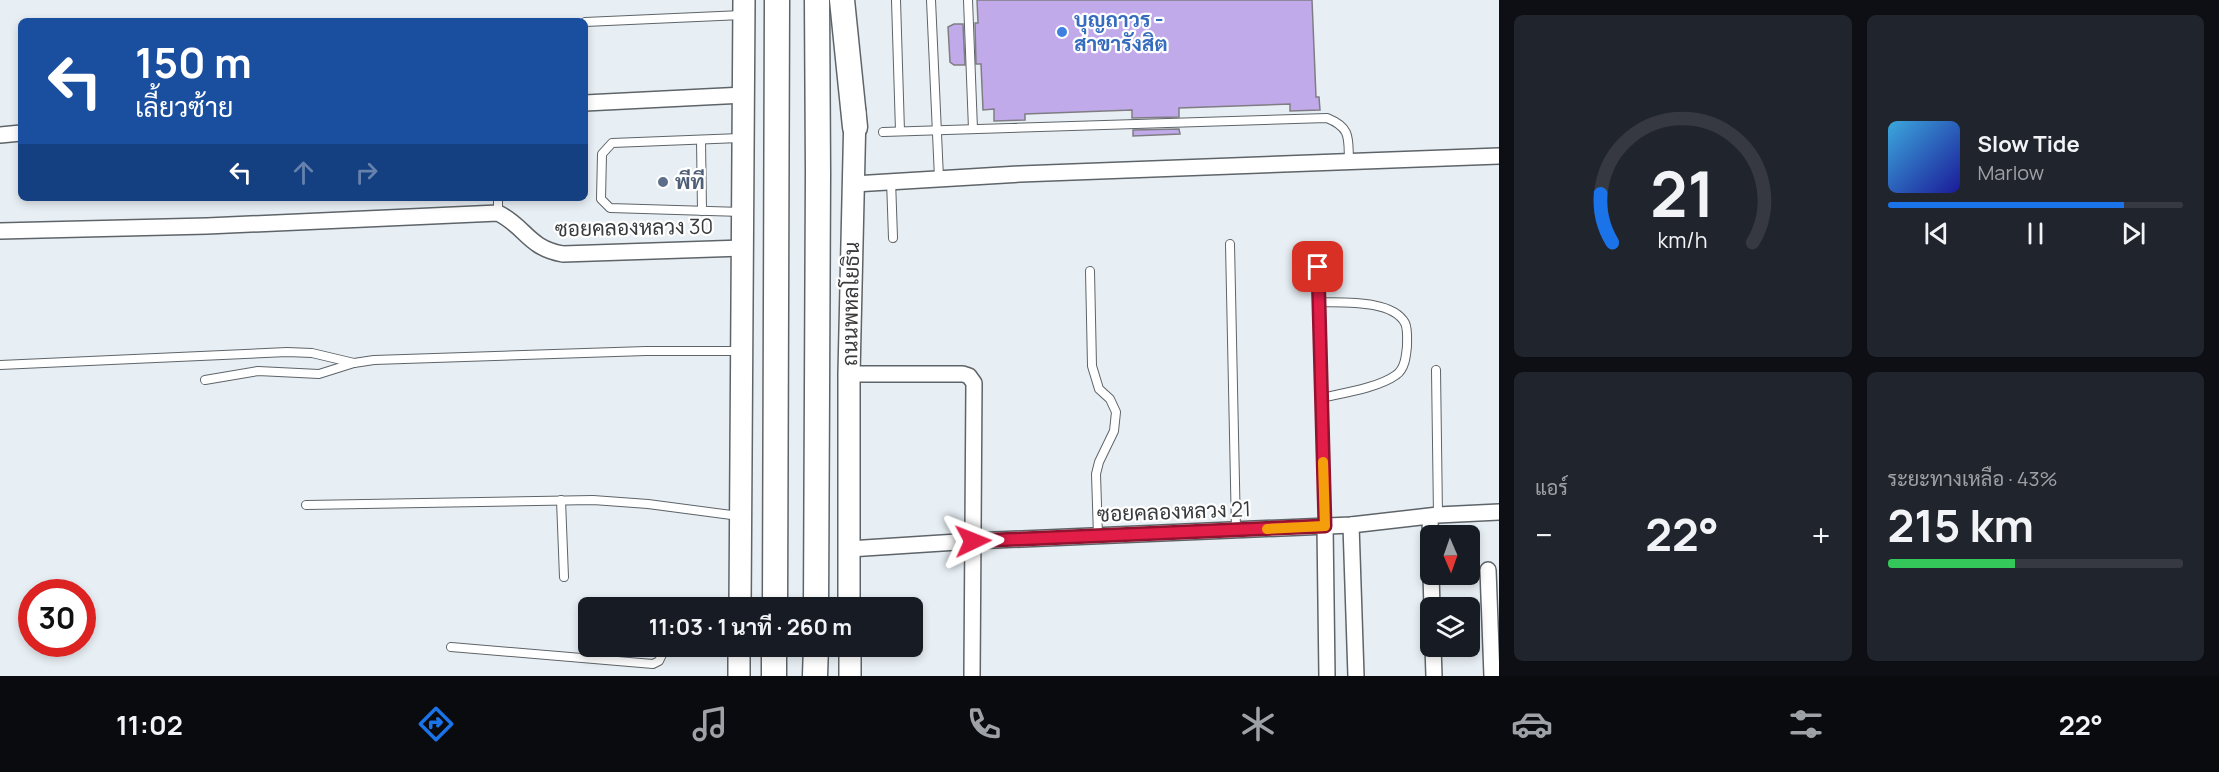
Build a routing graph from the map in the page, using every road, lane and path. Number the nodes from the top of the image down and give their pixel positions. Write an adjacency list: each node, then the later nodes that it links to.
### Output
1 (777, 0): 58 (highway)
2 (817, 0): 59 (highway, ถนนพหลโยธิน)
3 (842, 0): 12 (highway)
4 (855, 0): 12 (main road, ถนนพหลโยธิน)
5 (896, 0): 15 (lane)
6 (931, 0): 14 (lane)
7 (968, 0): 13 (lane)
8 (744, 8): 9 (lane); 10 (main road)
9 (588, 22)
10 (744, 95): 11 (street); 19 (main road)
11 (588, 103)
12 (855, 127): 25 (main road, ถนนพหลโยธิน)
13 (973, 129): 14 (lane); 22 (lane)
14 (937, 130): 15 (lane); 23 (lane)
15 (900, 131): 16 (lane)
16 (883, 132)
17 (18, 134): 18 (street)
18 (0, 135)
19 (744, 138): 20 (lane); 28 (main road)
20 (701, 140): 27 (lane); 27 (lane)
21 (1499, 156): 22 (street)
22 (1349, 162): 23 (street)
23 (939, 178): 24 (street)
24 (891, 180): 25 (street); 30 (lane)
25 (854, 184): 40 (main road, ถนนพหลโยธิน)
26 (498, 206): 29 (street, ซอยคลองหลวง 30); 32 (street, ซอยคลองหลวง 30)
27 (702, 211): 28 (lane)
28 (743, 212): 32 (main road)
29 (0, 231)
30 (893, 238)
31 (1230, 244): 51 (lane)
32 (743, 248): 36 (main road)
33 (1317, 250): 35 (lane)
34 (1090, 271): 52 (lane)
35 (1318, 302): 42 (lane); 42 (lane)
36 (742, 351): 37 (lane); 46 (main road)
37 (354, 363): 38 (lane); 41 (lane)
38 (0, 365)
39 (1436, 370): 47 (lane)
40 (849, 374): 53 (street); 54 (main road, ถนนพหลโยธิน)
41 (205, 380)
42 (1321, 398): 50 (lane)
43 (561, 500): 44 (lane); 46 (lane); 56 (lane)
44 (306, 506)
45 (1499, 512): 47 (street, ซอยคลองหลวง 21)
46 (741, 516): 57 (main road)
47 (1434, 516): 48 (street, ซอยคลองหลวง 21); 49 (street)
48 (1351, 525): 50 (street, ซอยคลองหลวง 21); 74 (street)
49 (1433, 525)
50 (1325, 526): 51 (street, ซอยคลองหลวง 21); 73 (street)
51 (1236, 530): 52 (street, ซอยคลองหลวง 21)
52 (1098, 536): 53 (street, ซอยคลองหลวง 21)
53 (973, 541): 54 (street, ซอยคลองหลวง 21); 72 (street)
54 (849, 549): 60 (main road, ถนนพหลโยธิน)
55 (1488, 570): 76 (street)
56 (564, 577)
57 (740, 597)
58 (775, 597)
59 (816, 597)
60 (849, 597)
61 (451, 647): 62 (lane)
62 (661, 657)
63 (739, 657): 68 (main road)
64 (774, 657): 69 (highway)
65 (816, 657): 70 (highway)
66 (850, 657): 71 (main road)
67 (1433, 657): 75 (street)
68 (738, 676)
69 (774, 676)
70 (815, 676)
71 (850, 676)
72 (972, 676)
73 (1327, 676)
74 (1356, 676)
75 (1434, 676)
76 (1492, 676)

